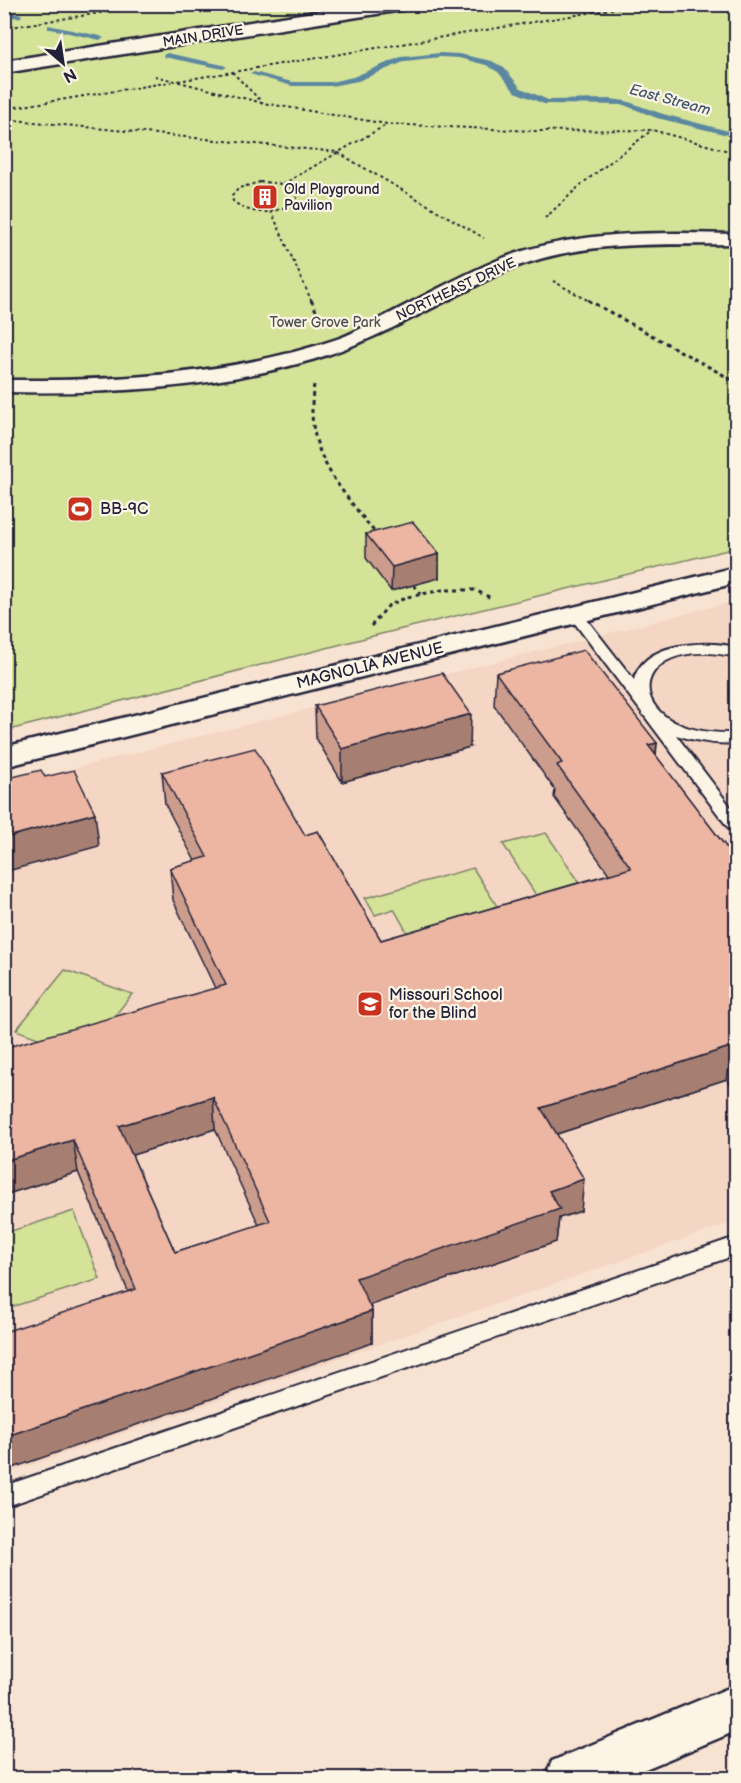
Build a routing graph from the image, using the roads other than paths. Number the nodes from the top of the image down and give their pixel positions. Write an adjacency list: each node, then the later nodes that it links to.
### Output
1 (402, 4): 2 (street, MAIN DRIVE)
2 (4, 67)
3 (736, 239): 4 (street, NORTHEAST DRIVE)
4 (4, 386)
5 (736, 575): 6 (street, MAGNOLIA AVENUE)
6 (576, 615): 8 (lane); 10 (street, MAGNOLIA AVENUE)
7 (736, 652): 8 (lane)
8 (645, 706): 9 (lane); 11 (lane)
9 (736, 738)
10 (4, 757)
11 (736, 826)
12 (736, 1246): 13 (lane)
13 (4, 1497)
14 (736, 1708): 15 (street)
15 (569, 1779)

